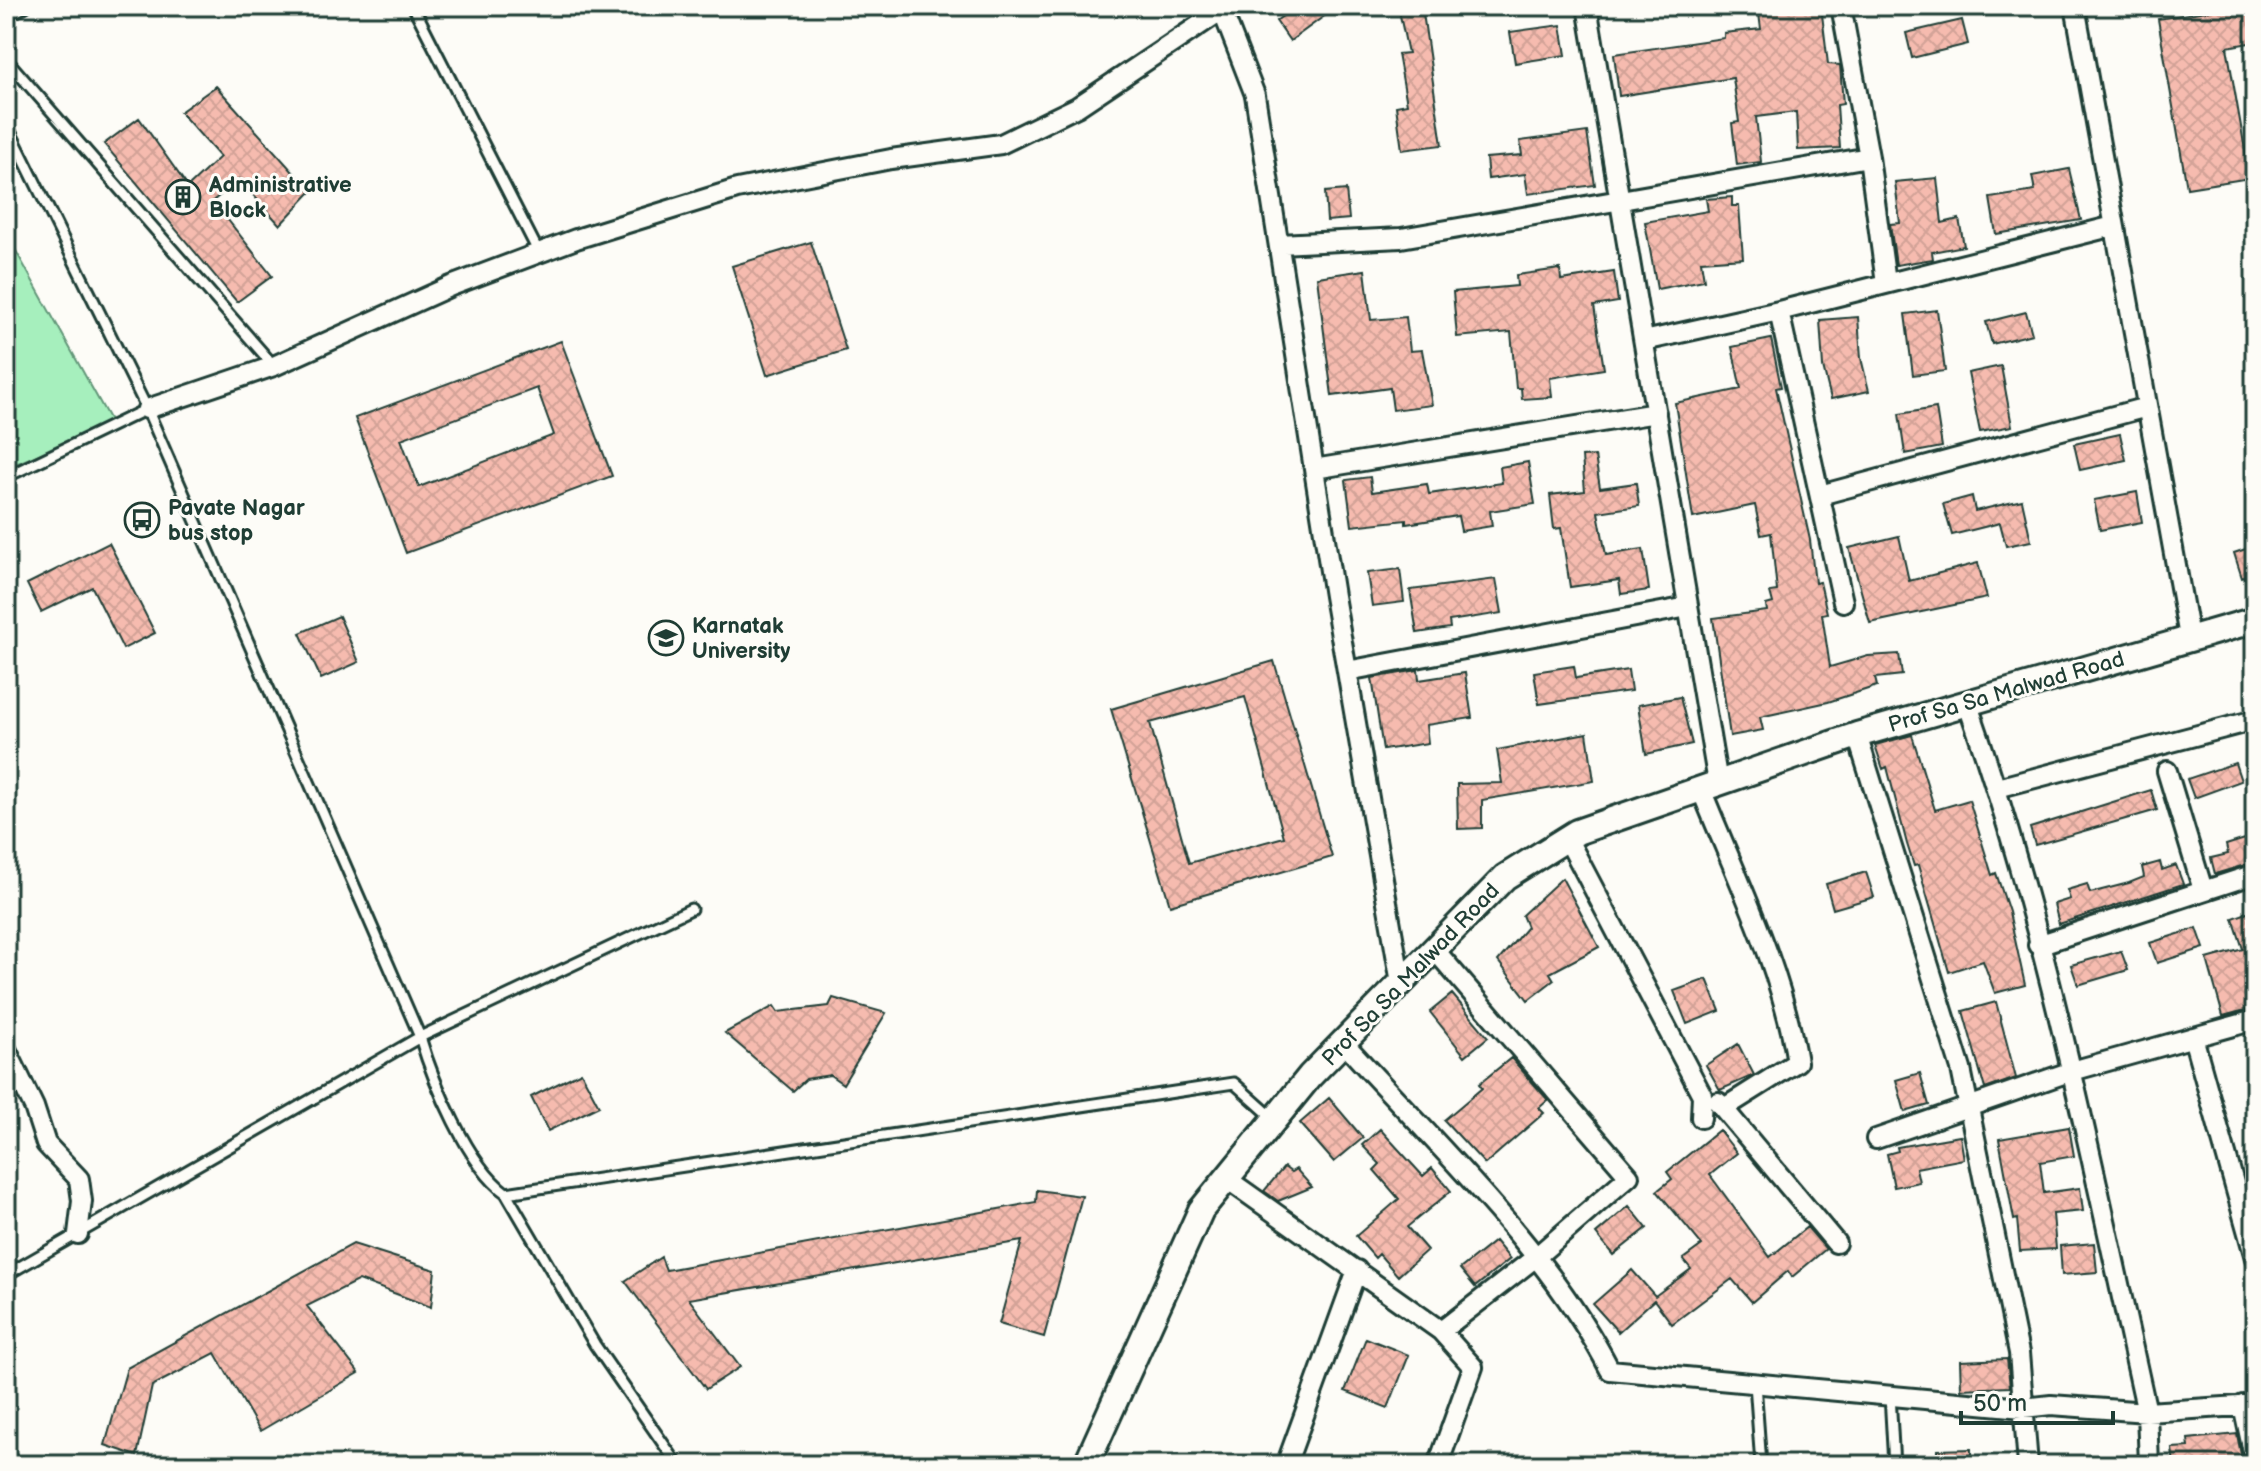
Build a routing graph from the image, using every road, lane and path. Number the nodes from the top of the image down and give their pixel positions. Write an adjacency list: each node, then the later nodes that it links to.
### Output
1 (26, 6): 7 (lane)
2 (413, 6): 14 (lane)
3 (1587, 6): 11 (street)
4 (1841, 6): 10 (street)
5 (2075, 6): 12 (street)
6 (1223, 7): 13 (street); 14 (street)
7 (6, 17)
8 (6, 59): 18 (lane)
9 (6, 123): 20 (lane)
10 (1869, 157): 11 (street); 15 (street)
11 (1620, 202): 13 (street); 17 (street)
12 (2114, 226): 15 (street); 19 (street)
13 (1279, 244): 22 (street)
14 (539, 253): 18 (street)
15 (1886, 283): 16 (street)
16 (1779, 311): 17 (street); 24 (street)
17 (1644, 341): 21 (street)
18 (274, 366): 20 (street)
19 (2147, 407): 24 (street); 28 (street)
20 (147, 409): 23 (lane); 44 (lane)
21 (1656, 413): 22 (street); 26 (street)
22 (1314, 469): 29 (street)
23 (6, 477)
24 (1820, 495): 25 (street)
25 (1843, 602)
26 (1688, 607): 29 (street); 34 (street)
27 (2255, 620): 28 (street, Prof Sa Sa Malwad Road)
28 (2189, 637): 30 (street, Prof Sa Sa Malwad Road)
29 (1347, 671): 42 (street)
30 (1967, 702): 32 (street, Prof Sa Sa Malwad Road); 35 (street)
31 (2255, 720): 35 (street)
32 (1857, 735): 34 (street, Prof Sa Sa Malwad Road); 50 (street)
33 (2167, 771): 38 (street)
34 (1709, 786): 36 (street, Prof Sa Sa Malwad Road); 51 (street)
35 (1997, 788): 40 (street)
36 (1567, 838): 41 (street, Prof Sa Sa Malwad Road); 49 (street)
37 (2255, 874): 38 (street)
38 (2203, 890): 40 (street)
39 (691, 909): 44 (lane)
40 (2038, 945): 48 (street)
41 (1434, 949): 42 (street, Prof Sa Sa Malwad Road); 59 (street)
42 (1401, 983): 46 (street, Prof Sa Sa Malwad Road)
43 (2255, 1020): 45 (street)
44 (420, 1037): 56 (lane); 57 (lane)
45 (2193, 1037): 48 (street); 60 (street)
46 (1343, 1042): 53 (street, Prof Sa Sa Malwad Road); 59 (street)
47 (6, 1049): 57 (street)
48 (2072, 1071): 50 (street); 68 (street)
49 (1702, 1095): 51 (street); 52 (street)
50 (1969, 1105): 54 (street); 67 (street)
51 (1724, 1108): 58 (street)
52 (1701, 1118)
53 (1275, 1120): 55 (street, Prof Sa Sa Malwad Road); 56 (lane)
54 (1876, 1139)
55 (1227, 1179): 61 (street); 71 (street, Prof Sa Sa Malwad Road)
56 (506, 1193): 70 (lane)
57 (78, 1234): 62 (lane)
58 (1836, 1243)
59 (1536, 1257): 63 (street); 64 (street)
60 (2255, 1258)
61 (1357, 1270): 63 (street); 72 (street)
62 (6, 1275)
63 (1441, 1331): 73 (street)
64 (1755, 1383): 65 (street); 74 (lane)
65 (1890, 1395): 67 (street); 75 (lane)
66 (2249, 1405): 68 (street); 69 (street)
67 (2023, 1408): 68 (street); 76 (street)
68 (2147, 1412): 77 (street)
69 (2255, 1461)
70 (678, 1465)
71 (1086, 1465)
72 (1286, 1465)
73 (1438, 1465)
74 (1761, 1465)
75 (1894, 1465)
76 (2028, 1465)
77 (2149, 1465)

